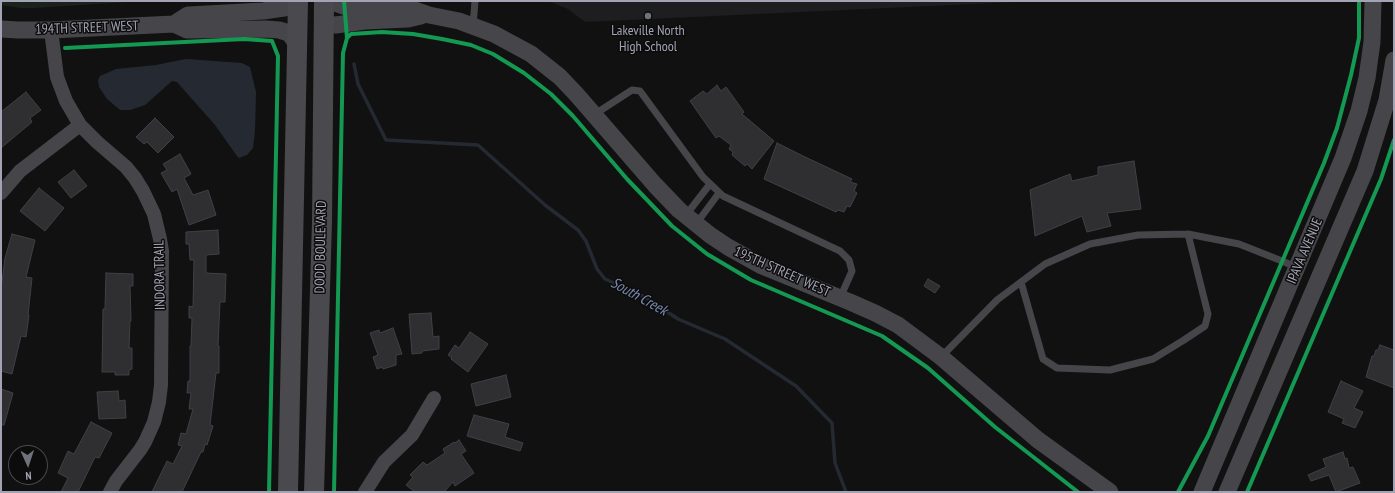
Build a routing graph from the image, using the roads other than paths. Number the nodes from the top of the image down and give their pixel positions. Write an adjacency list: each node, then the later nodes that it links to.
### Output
1 (324, 1): 8 (main road, DODD BOULEVARD)
2 (335, 1): 6 (street, 195TH STREET WEST)
3 (475, 1): 9 (lane)
4 (1373, 1): 22 (street, IPAVA AVENUE)
5 (303, 4): 7 (street, 194TH STREET WEST); 8 (main road); 12 (main road, DODD BOULEVARD); 20 (main road)
6 (429, 15): 8 (street, 195TH STREET WEST); 9 (street, 195TH STREET WEST)
7 (174, 24): 11 (street, 194TH STREET WEST); 12 (street, 194TH STREET WEST)
8 (324, 24): 20 (main road, DODD BOULEVARD)
9 (473, 26): 14 (street, 195TH STREET WEST)
10 (1, 29): 11 (street, 194TH STREET WEST)
11 (51, 30): 15 (street, INDORA TRAIL)
12 (297, 44): 28 (main road, DODD BOULEVARD)
13 (1394, 60): 33 (street, IPAVA AVENUE)
14 (594, 115): 16 (lane); 19 (street, 195TH STREET WEST)
15 (80, 125): 17 (street); 27 (street, INDORA TRAIL)
16 (710, 184): 18 (lane); 19 (lane)
17 (1, 193)
18 (719, 193): 19 (lane); 24 (lane)
19 (690, 220): 24 (street, 195TH STREET WEST)
20 (322, 222): 29 (main road, DODD BOULEVARD)
21 (1188, 234): 22 (lane); 23 (lane); 23 (lane)
22 (1298, 268): 32 (street, IPAVA AVENUE)
23 (1021, 282): 25 (lane)
24 (840, 298): 25 (street, 195TH STREET WEST)
25 (941, 357): 31 (street, 195TH STREET WEST)
26 (434, 398): 30 (street)
27 (110, 492)
28 (288, 492)
29 (314, 492)
30 (366, 492)
31 (1110, 492)
32 (1202, 492)
33 (1227, 492)

